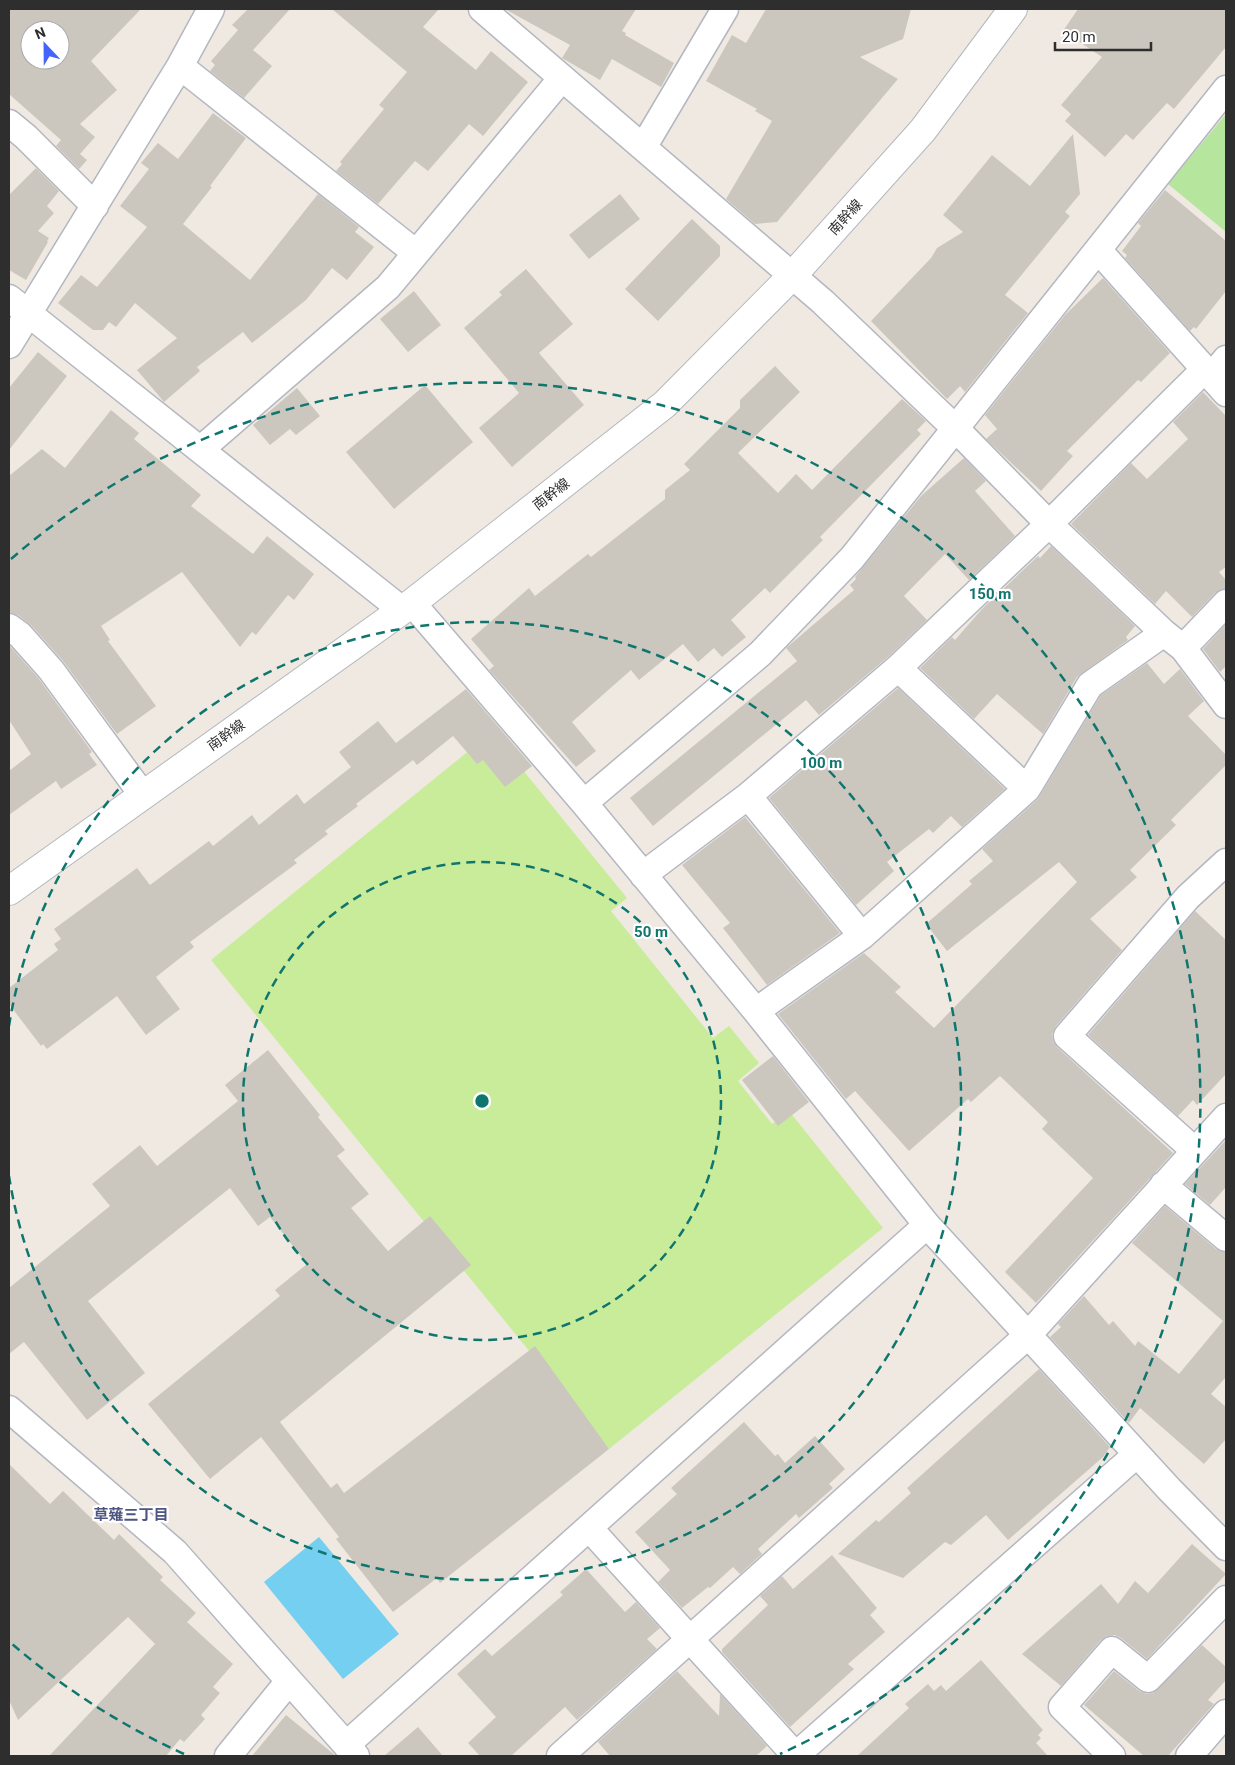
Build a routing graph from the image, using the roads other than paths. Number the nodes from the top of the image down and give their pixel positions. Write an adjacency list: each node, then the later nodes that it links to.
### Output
1 (211, 9): 5 (street)
2 (482, 9): 6 (street)
3 (725, 9): 9 (street)
4 (1013, 9): 13 (main road, 南幹線)
5 (180, 66): 10 (street); 12 (street)
6 (562, 78): 9 (street); 12 (street)
7 (1226, 89): 11 (street)
8 (9, 123): 10 (street)
9 (644, 146): 13 (street)
10 (94, 206): 14 (street)
11 (1099, 251): 16 (street); 17 (street)
12 (416, 253): 18 (street)
13 (793, 275): 17 (street); 21 (main road, 南幹線)
14 (19, 305): 15 (street); 18 (street)
15 (9, 345)
16 (1217, 374): 19 (street)
17 (956, 429): 19 (street); 29 (street)
18 (201, 449): 21 (street)
19 (1048, 524): 23 (street); 24 (street)
20 (1226, 603): 23 (street)
21 (407, 606): 27 (main road, 南幹線); 29 (street)
22 (9, 627): 27 (street)
23 (1173, 640): 25 (street); 26 (street)
24 (898, 668): 26 (street); 28 (street)
25 (1226, 705)
26 (1027, 788): 33 (street)
27 (142, 794): 32 (main road, 南幹線)
28 (748, 796): 31 (street); 33 (street)
29 (584, 803): 31 (street)
30 (1226, 862): 36 (street)
31 (643, 875): 34 (street)
32 (9, 891)
33 (862, 936): 34 (street)
34 (756, 1011): 38 (street)
35 (1226, 1117): 36 (street)
36 (1194, 1150): 37 (street)
37 (1163, 1185): 39 (street); 40 (street)
38 (927, 1225): 40 (street); 43 (street)
39 (1226, 1238)
40 (1028, 1336): 42 (street); 46 (street)
41 (9, 1410): 47 (street)
42 (1136, 1454): 44 (street); 52 (street)
43 (590, 1529): 46 (street); 49 (street)
44 (1226, 1546)
45 (1226, 1599): 53 (street)
46 (690, 1639): 51 (street); 52 (street)
47 (289, 1681): 49 (street); 50 (street)
48 (1226, 1713): 54 (street)
49 (351, 1751)
50 (228, 1756)
51 (560, 1756)
52 (796, 1756)
53 (1112, 1756)
54 (1189, 1756)

